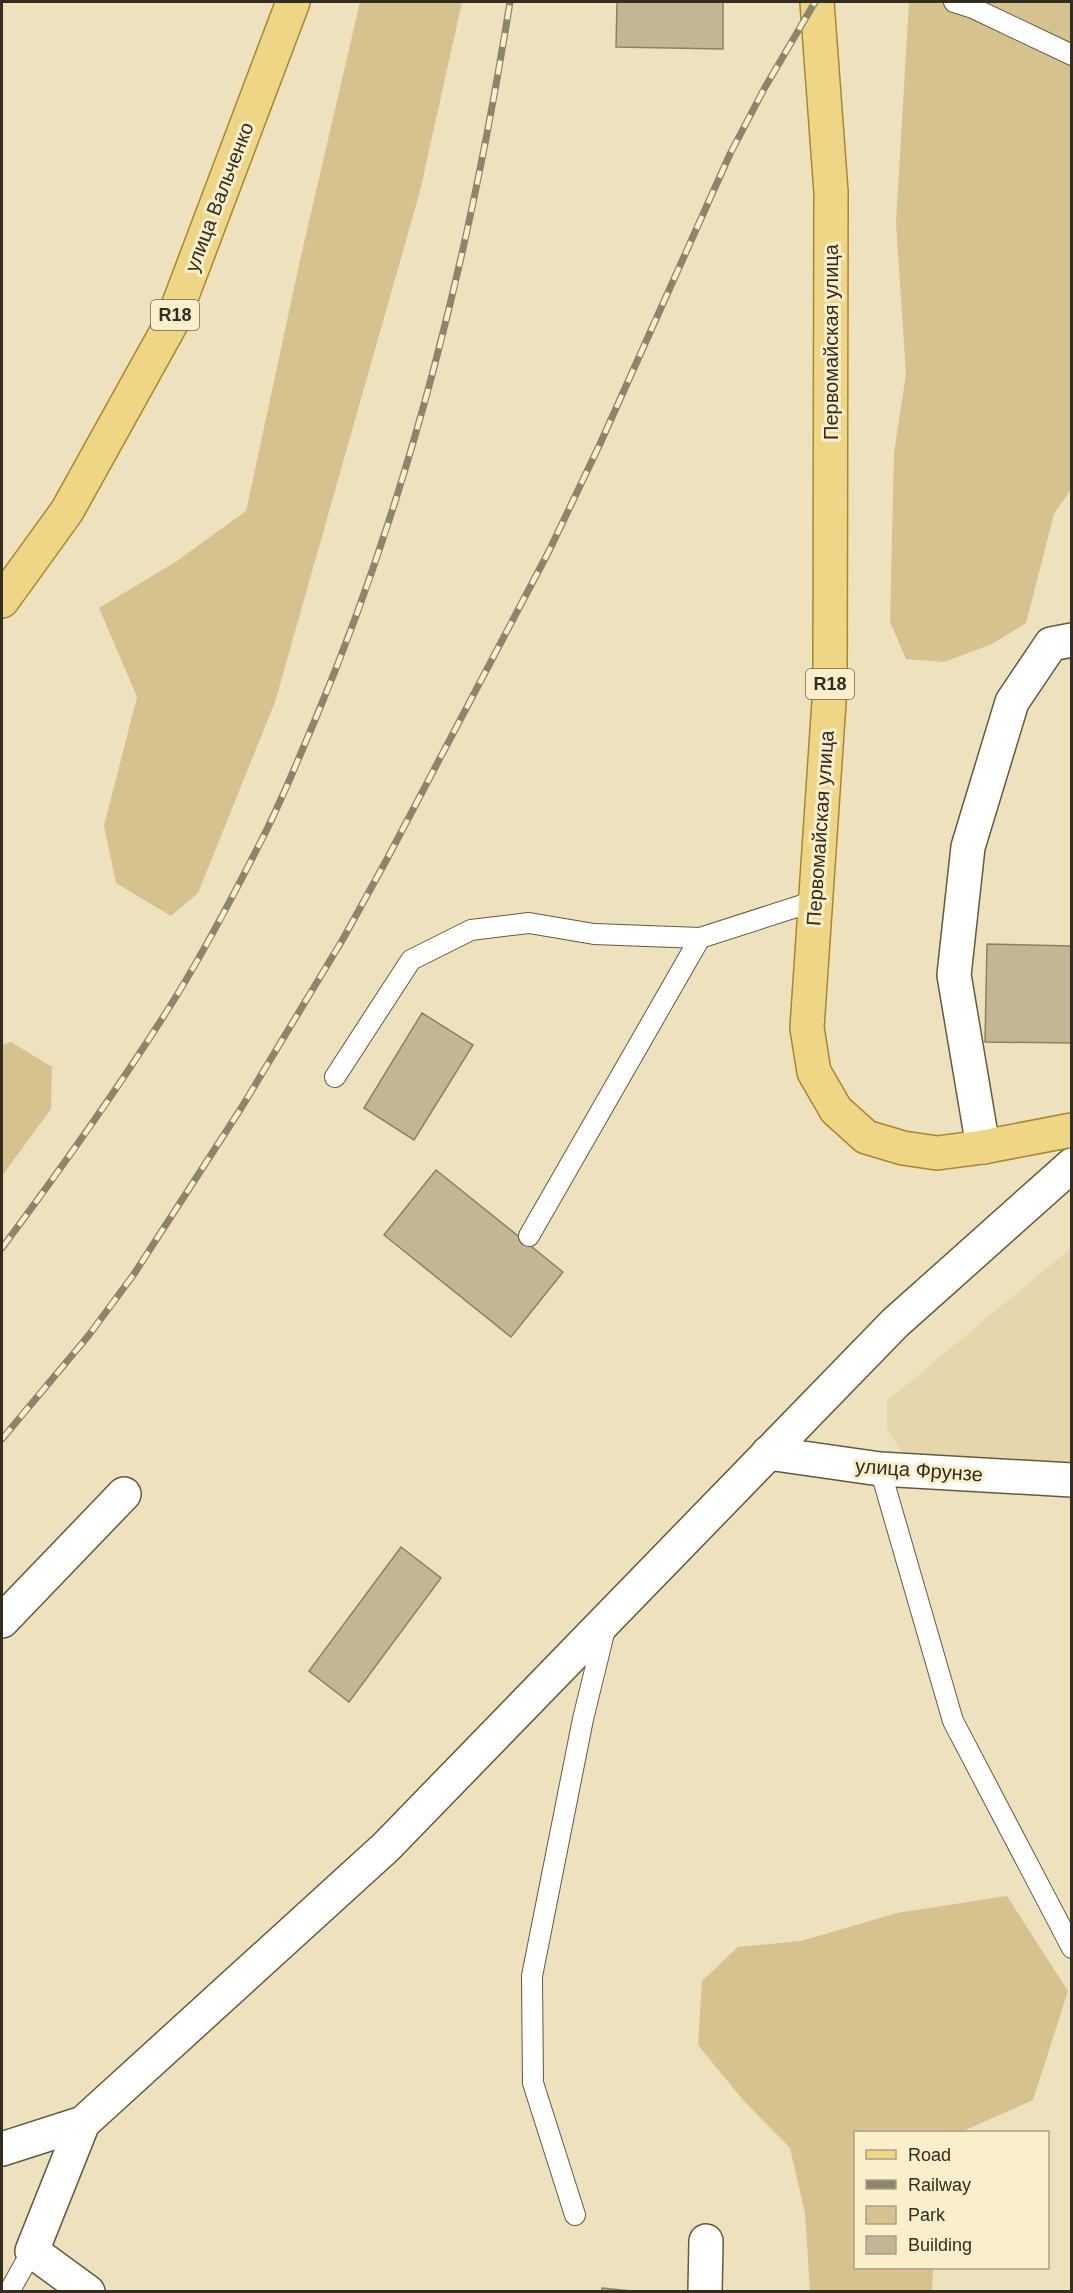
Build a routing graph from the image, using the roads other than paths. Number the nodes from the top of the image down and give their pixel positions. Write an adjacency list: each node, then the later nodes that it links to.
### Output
1 (293, 2): 5 (main road, улица Вальченко / R18)
2 (816, 2): 7 (main road, Первомайская улица / R18)
3 (954, 2): 4 (lane)
4 (1071, 55)
5 (2, 601)
6 (1071, 640): 11 (street)
7 (815, 901): 8 (lane); 11 (main road, Первомайская улица / R18)
8 (700, 938): 9 (lane); 13 (lane)
9 (335, 1077)
10 (1071, 1130): 11 (main road, Первомайская улица / R18)
11 (983, 1147)
12 (1071, 1165): 14 (street)
13 (529, 1236)
14 (768, 1453): 15 (street, улица Фрунзе); 18 (street)
15 (880, 1469): 16 (street, улица Фрунзе); 20 (lane)
16 (1071, 1480)
17 (124, 1494): 19 (street)
18 (607, 1620): 21 (street); 23 (lane)
19 (2, 1621)
20 (1071, 1948)
21 (83, 2123): 22 (street); 25 (street)
22 (2, 2149)
23 (575, 2215)
24 (706, 2241): 28 (street)
25 (32, 2251): 26 (lane); 27 (street)
26 (9, 2292)
27 (88, 2292)
28 (705, 2292)

